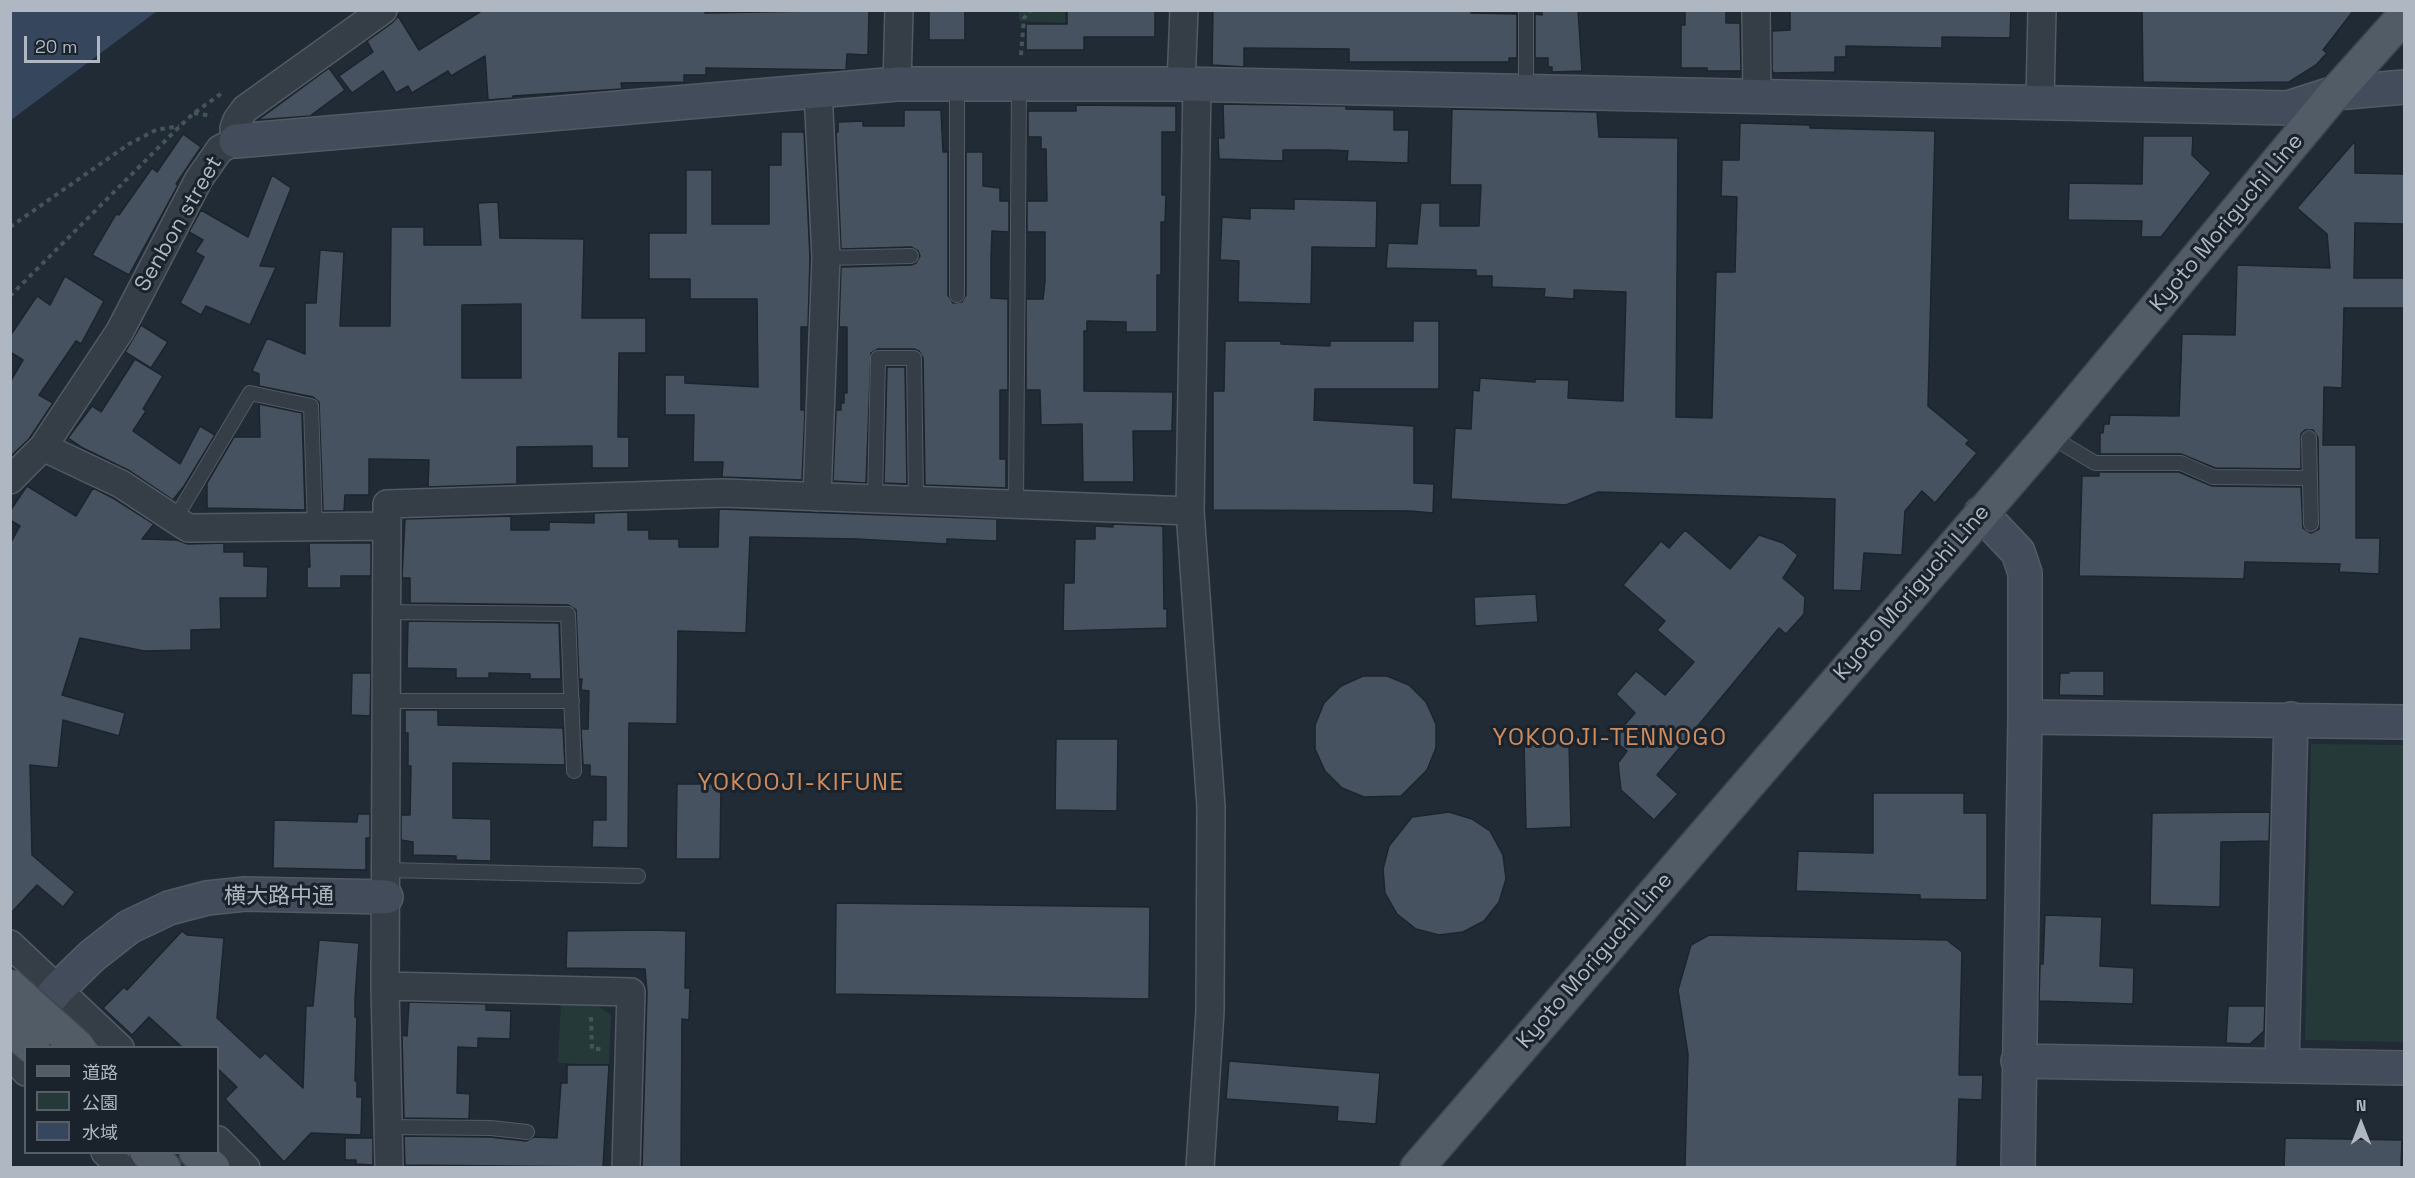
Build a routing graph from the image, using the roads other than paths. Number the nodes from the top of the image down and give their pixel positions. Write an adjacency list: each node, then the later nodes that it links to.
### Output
1 (383, 10): 18 (street, Senbon street)
2 (899, 10): 8 (street)
3 (1184, 10): 11 (street)
4 (1526, 10): 14 (lane)
5 (1756, 10): 16 (street)
6 (2042, 10): 17 (street)
7 (2404, 16): 15 (main road, Kyoto Moriguchi Line)
8 (897, 84): 9 (street); 13 (street)
9 (957, 84): 10 (street); 21 (lane)
10 (1019, 84): 11 (street); 30 (lane)
11 (1189, 84): 14 (street); 31 (street)
12 (2404, 87): 15 (street)
13 (818, 90): 18 (street); 20 (street)
14 (1526, 91): 16 (street)
15 (2334, 93): 17 (street); 22 (main road, Kyoto Moriguchi Line)
16 (1757, 96): 17 (street)
17 (2040, 102)
18 (236, 141): 24 (street, Senbon street)
19 (911, 256): 20 (lane)
20 (826, 258): 27 (street)
21 (957, 295)
22 (2049, 436): 25 (lane); 32 (main road, Kyoto Moriguchi Line)
23 (2309, 438): 25 (lane)
24 (43, 447): 26 (street, Senbon street); 33 (street)
25 (2310, 478): 34 (lane)
26 (10, 480)
27 (817, 497): 28 (street); 36 (street)
28 (875, 499): 29 (street); 29 (lane)
29 (916, 501): 30 (street)
30 (1016, 504): 31 (street)
31 (1190, 511): 72 (street)
32 (1981, 513): 40 (street); 73 (main road, Kyoto Moriguchi Line)
33 (176, 519): 35 (street); 35 (lane)
34 (2311, 524)
35 (315, 526): 36 (street)
36 (387, 526): 37 (street)
37 (387, 612): 38 (street); 39 (lane)
38 (386, 701): 39 (lane); 45 (street)
39 (572, 701): 43 (lane)
40 (2025, 717): 41 (street); 56 (street)
41 (2292, 719): 42 (street); 57 (street)
42 (2404, 722)
43 (574, 771)
44 (638, 876): 45 (lane)
45 (386, 883): 48 (street); 49 (street, 横大路中通)
46 (10, 944): 49 (street)
47 (10, 986): 53 (main road, bridge)
48 (385, 986): 60 (street); 71 (street)
49 (58, 989): 51 (street, 横大路中通); 54 (street)
50 (10, 1027): 52 (main road, bridge)
51 (10, 1046)
52 (32, 1046)
53 (78, 1046)
54 (119, 1046)
55 (10, 1053): 59 (street)
56 (2018, 1061): 57 (street); 74 (street)
57 (2282, 1066): 58 (street)
58 (2404, 1068)
59 (24, 1069)
60 (388, 1127): 61 (lane); 70 (street)
61 (527, 1132)
62 (219, 1141): 69 (street)
63 (107, 1154): 66 (street)
64 (149, 1154): 67 (main road)
65 (198, 1154): 68 (main road)
66 (122, 1167)
67 (164, 1167)
68 (213, 1167)
69 (246, 1167)
70 (389, 1167)
71 (626, 1167)
72 (1200, 1167)
73 (1417, 1167)
74 (2018, 1167)

